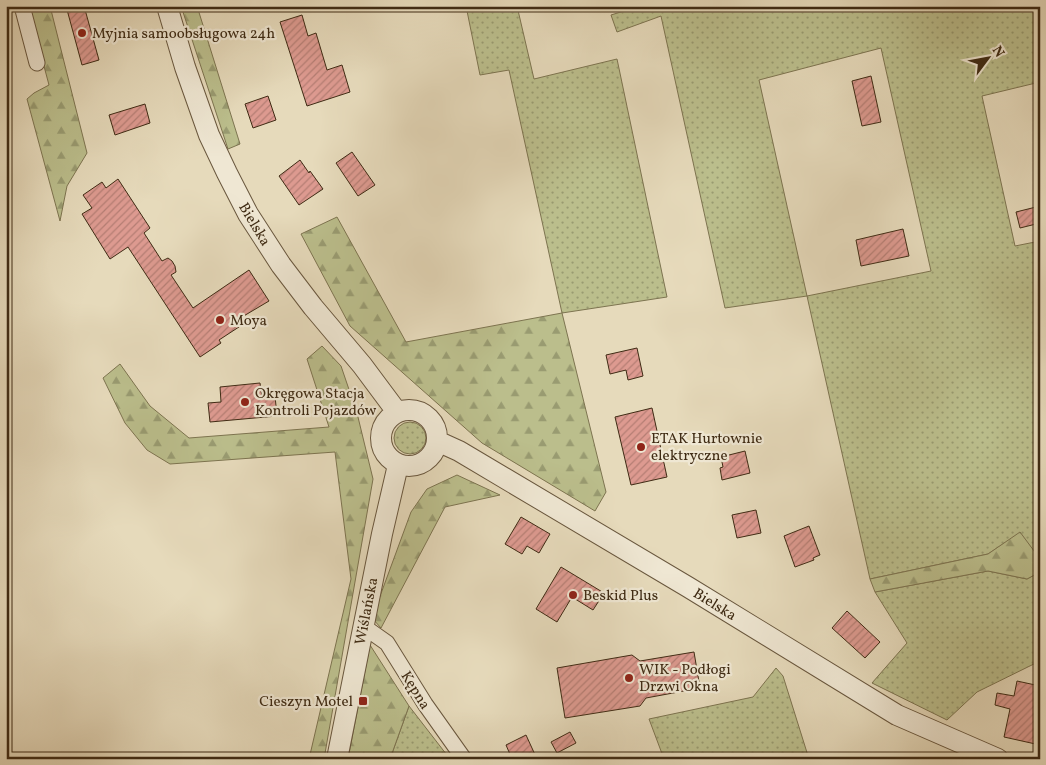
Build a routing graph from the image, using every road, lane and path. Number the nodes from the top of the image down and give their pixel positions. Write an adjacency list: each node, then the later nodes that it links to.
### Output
1 (22, 6): 3 (street)
2 (168, 6): 4 (street, Bielska)
3 (37, 63)
4 (397, 412): 5 (street); 6 (street)
5 (437, 441): 6 (street); 10 (street, Bielska)
6 (398, 465): 7 (street, Wiślańska)
7 (363, 629): 8 (street, Wiślańska); 9 (street, Kępna)
8 (337, 759)
9 (464, 759)
10 (998, 759)

